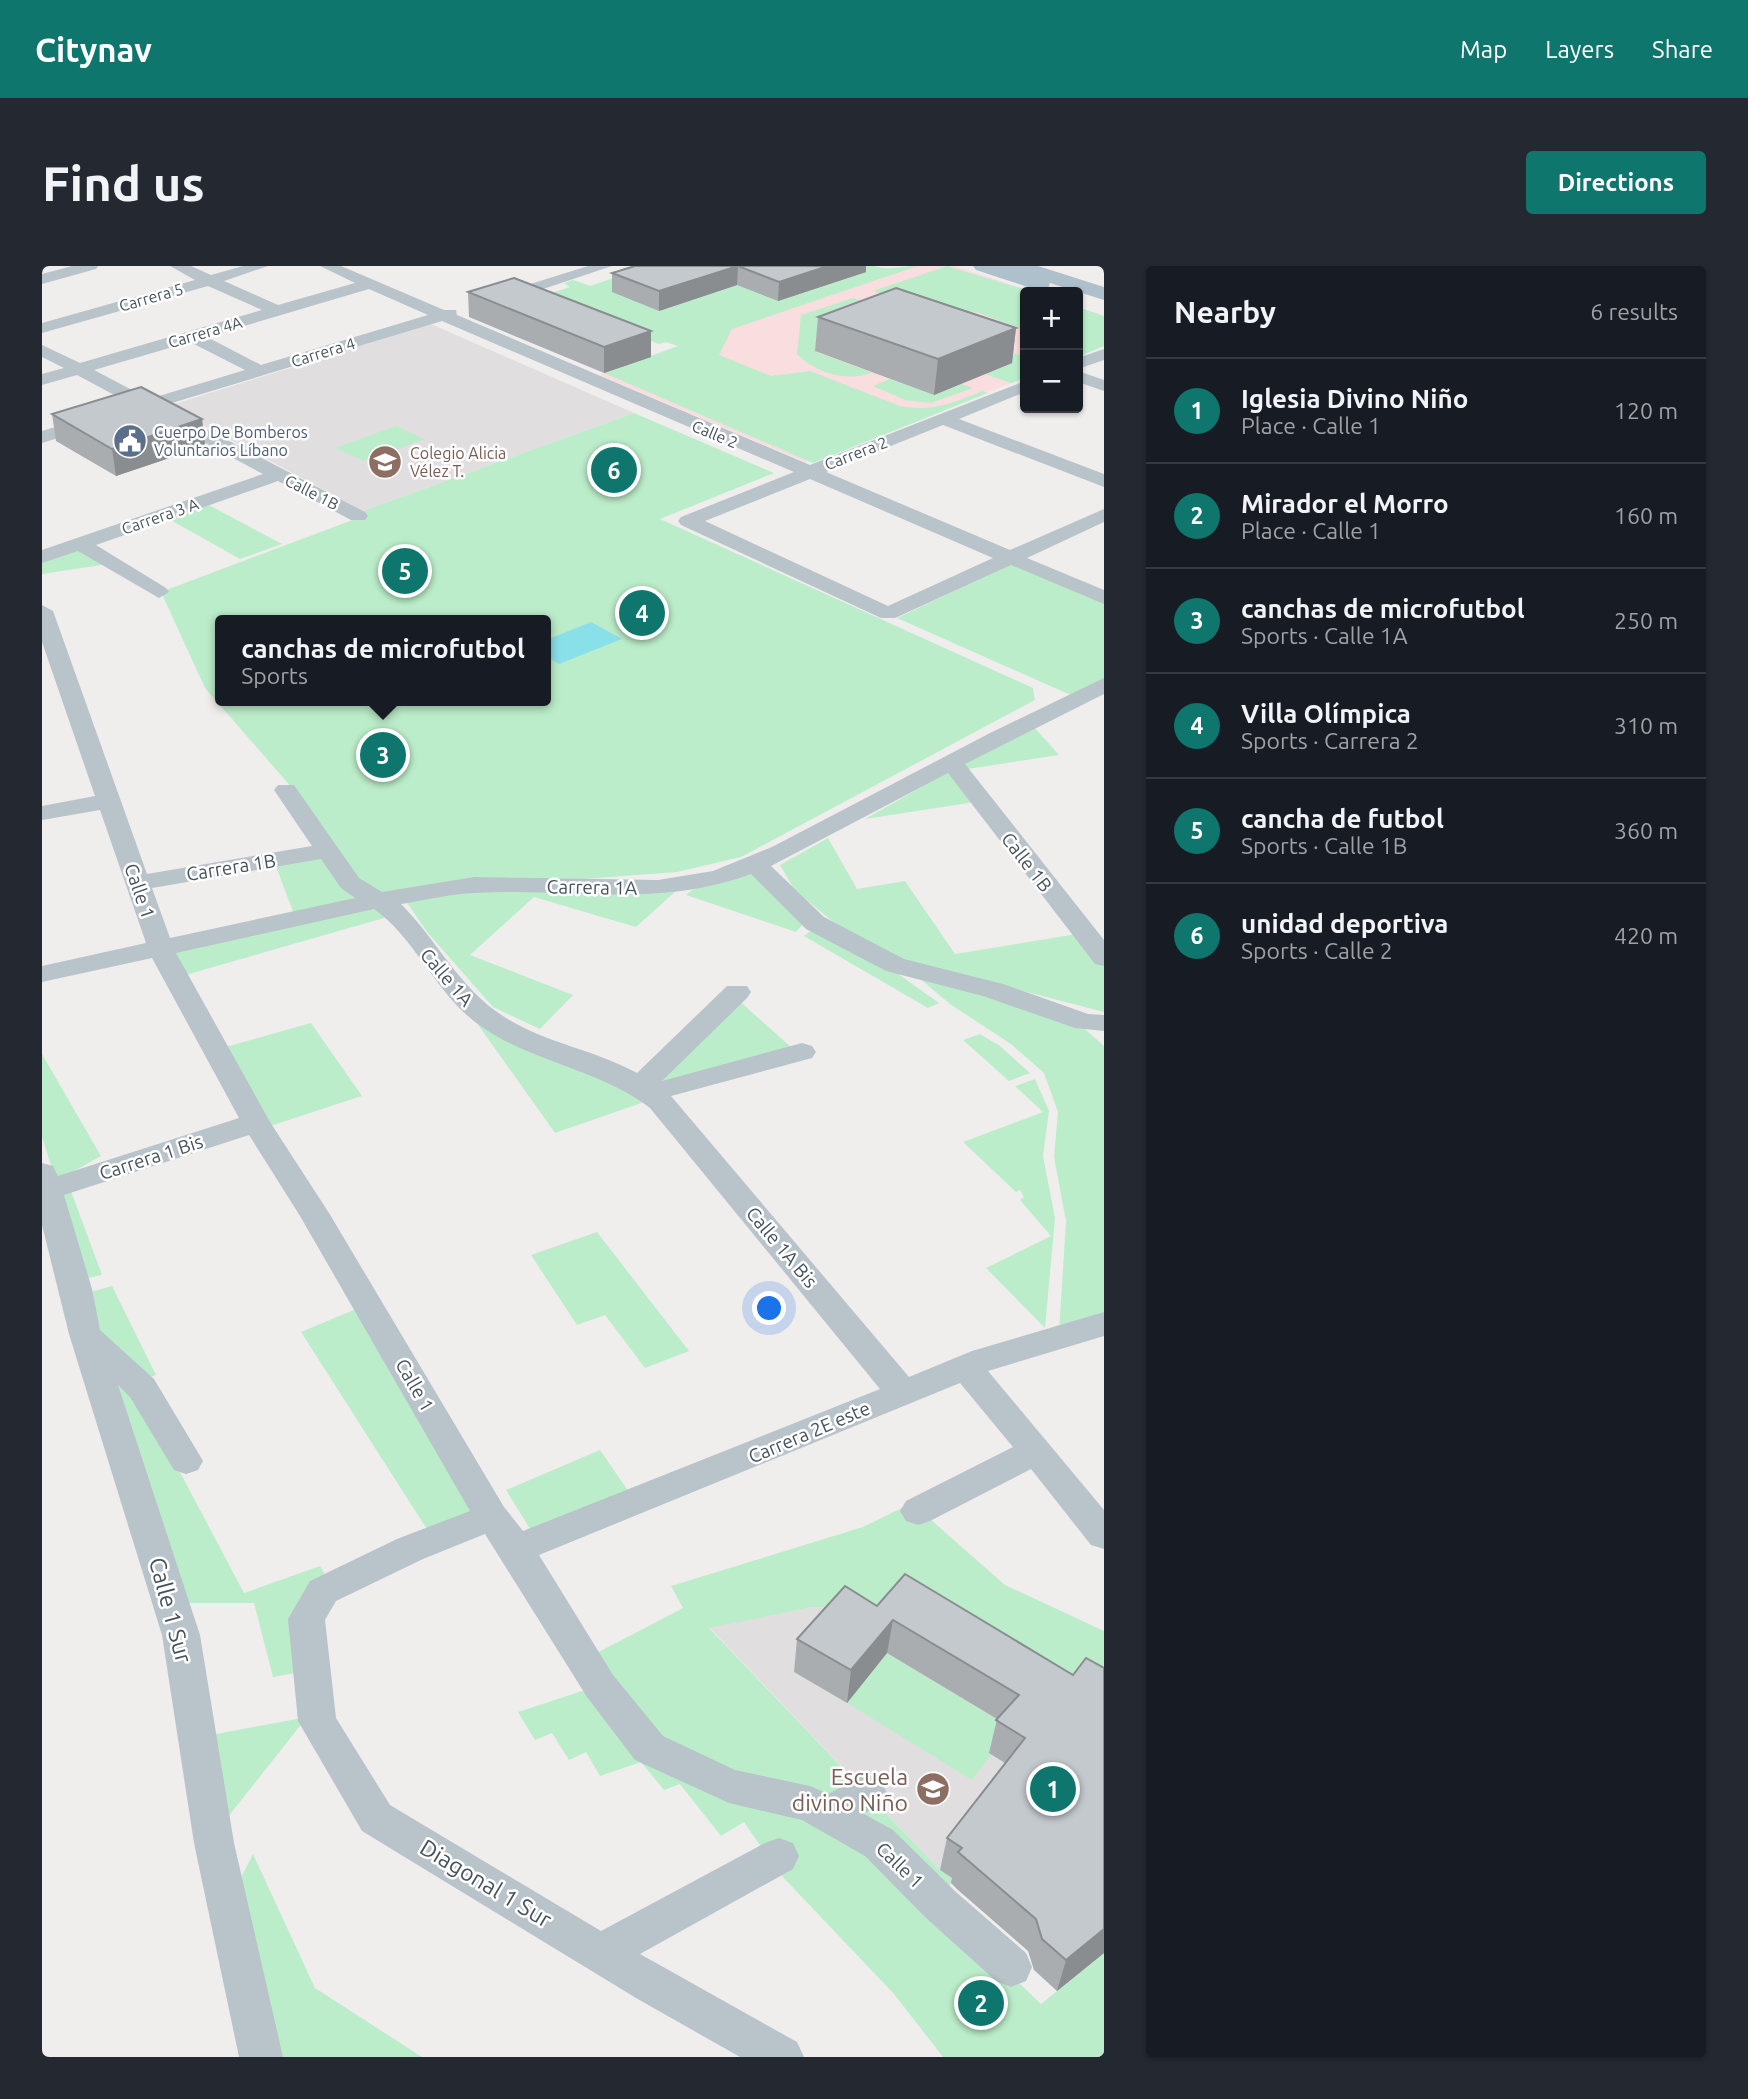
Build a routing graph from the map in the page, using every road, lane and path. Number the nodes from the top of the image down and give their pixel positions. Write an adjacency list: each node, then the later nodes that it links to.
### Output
1 (90, 266): 10 (street)
2 (178, 266): 11 (street)
3 (260, 266): 11 (street, Carrera 5)
4 (328, 266): 12 (street, Calle 2)
5 (554, 266): 9 (street)
6 (604, 266): 9 (street, Carrera 4)
7 (983, 266): 13 (main road)
8 (1017, 266): 14 (main road)
9 (576, 275): 18 (street, Carrera 4)
10 (42, 279)
11 (209, 281): 17 (street); 19 (street, Carrera 5)
12 (369, 284): 17 (street, Carrera 4A); 18 (street, Calle 2)
13 (1048, 287)
14 (1104, 294)
15 (1083, 299): 16 (main road)
16 (1104, 305)
17 (277, 311): 20 (street, Carrera 4A)
18 (442, 316): 25 (street, Carrera 4); 33 (street, Calle 2)
19 (42, 328)
20 (192, 336): 24 (street, Carrera 4A); 25 (street)
21 (42, 351): 24 (street, Calle 1B)
22 (1104, 354): 23 (street)
23 (1083, 362)
24 (78, 369): 27 (street, Carrera 4A); 30 (street, Calle 1B)
25 (260, 371): 30 (street, Carrera 4)
26 (1083, 378): 28 (street)
27 (42, 380)
28 (1104, 386)
29 (1020, 388): 31 (street, Carrera 2)
30 (143, 406): 32 (street, Carrera 4); 34 (street, Calle 1B)
31 (944, 418): 33 (street, Carrera 2); 35 (street)
32 (42, 438)
33 (808, 472): 40 (street, Calle 2); 40 (street, Carrera 2)
34 (278, 475): 37 (street, Calle 1B); 38 (street, Carrera 3 A)
35 (1104, 481)
36 (1104, 515): 40 (street)
37 (358, 516)
38 (80, 544): 39 (street, Carrera 3 A); 41 (street)
39 (42, 557)
40 (1011, 558): 42 (street, Calle 2)
41 (159, 592)
42 (1104, 598)
43 (42, 611): 44 (street, Calle 1)
44 (52, 674): 48 (street, Calle 1)
45 (1104, 685): 46 (street, Carrera 1A)
46 (952, 763): 51 (street, Carrera 1A); 54 (street, Calle 1B)
47 (286, 790): 50 (street, Calle 1A)
48 (110, 801): 49 (street); 52 (street, Calle 1)
49 (42, 813)
50 (326, 851): 52 (street, Carrera 1B); 53 (street, Calle 1A)
51 (756, 865): 53 (street, Carrera 1A); 58 (street)
52 (136, 883): 55 (street, Calle 1)
53 (380, 900): 55 (street, Carrera 1A); 60 (street, Calle 1A)
54 (1099, 944)
55 (161, 950): 56 (street, Carrera 1A); 61 (street, Calle 1)
56 (42, 974)
57 (737, 992): 60 (street)
58 (1098, 1028)
59 (802, 1052): 60 (street)
60 (650, 1093): 66 (street, Calle 1A Bis)
61 (256, 1124): 62 (street, Carrera 1 Bis); 70 (street, Calle 1)
62 (44, 1182): 64 (street, Calle 1 Sur)
63 (1104, 1324): 65 (street, Carrera 2E este)
64 (85, 1334): 68 (street); 78 (street, Calle 1 Sur)
65 (967, 1368): 66 (street, Carrera 2E este); 67 (street)
66 (903, 1393): 72 (street, Carrera 2E este)
67 (1037, 1450): 69 (street); 71 (street)
68 (186, 1461)
69 (918, 1511)
70 (492, 1517): 72 (street, Calle 1); 76 (street, Diagonal 1 Sur)
71 (1104, 1535)
72 (516, 1549): 74 (street, Calle 1)
73 (866, 1791): 74 (street)
74 (829, 1814): 77 (street, Calle 1)
75 (779, 1856): 76 (street)
76 (602, 1953): 79 (street, Diagonal 1 Sur)
77 (1011, 1967)
78 (261, 2057)
79 (782, 2057)

